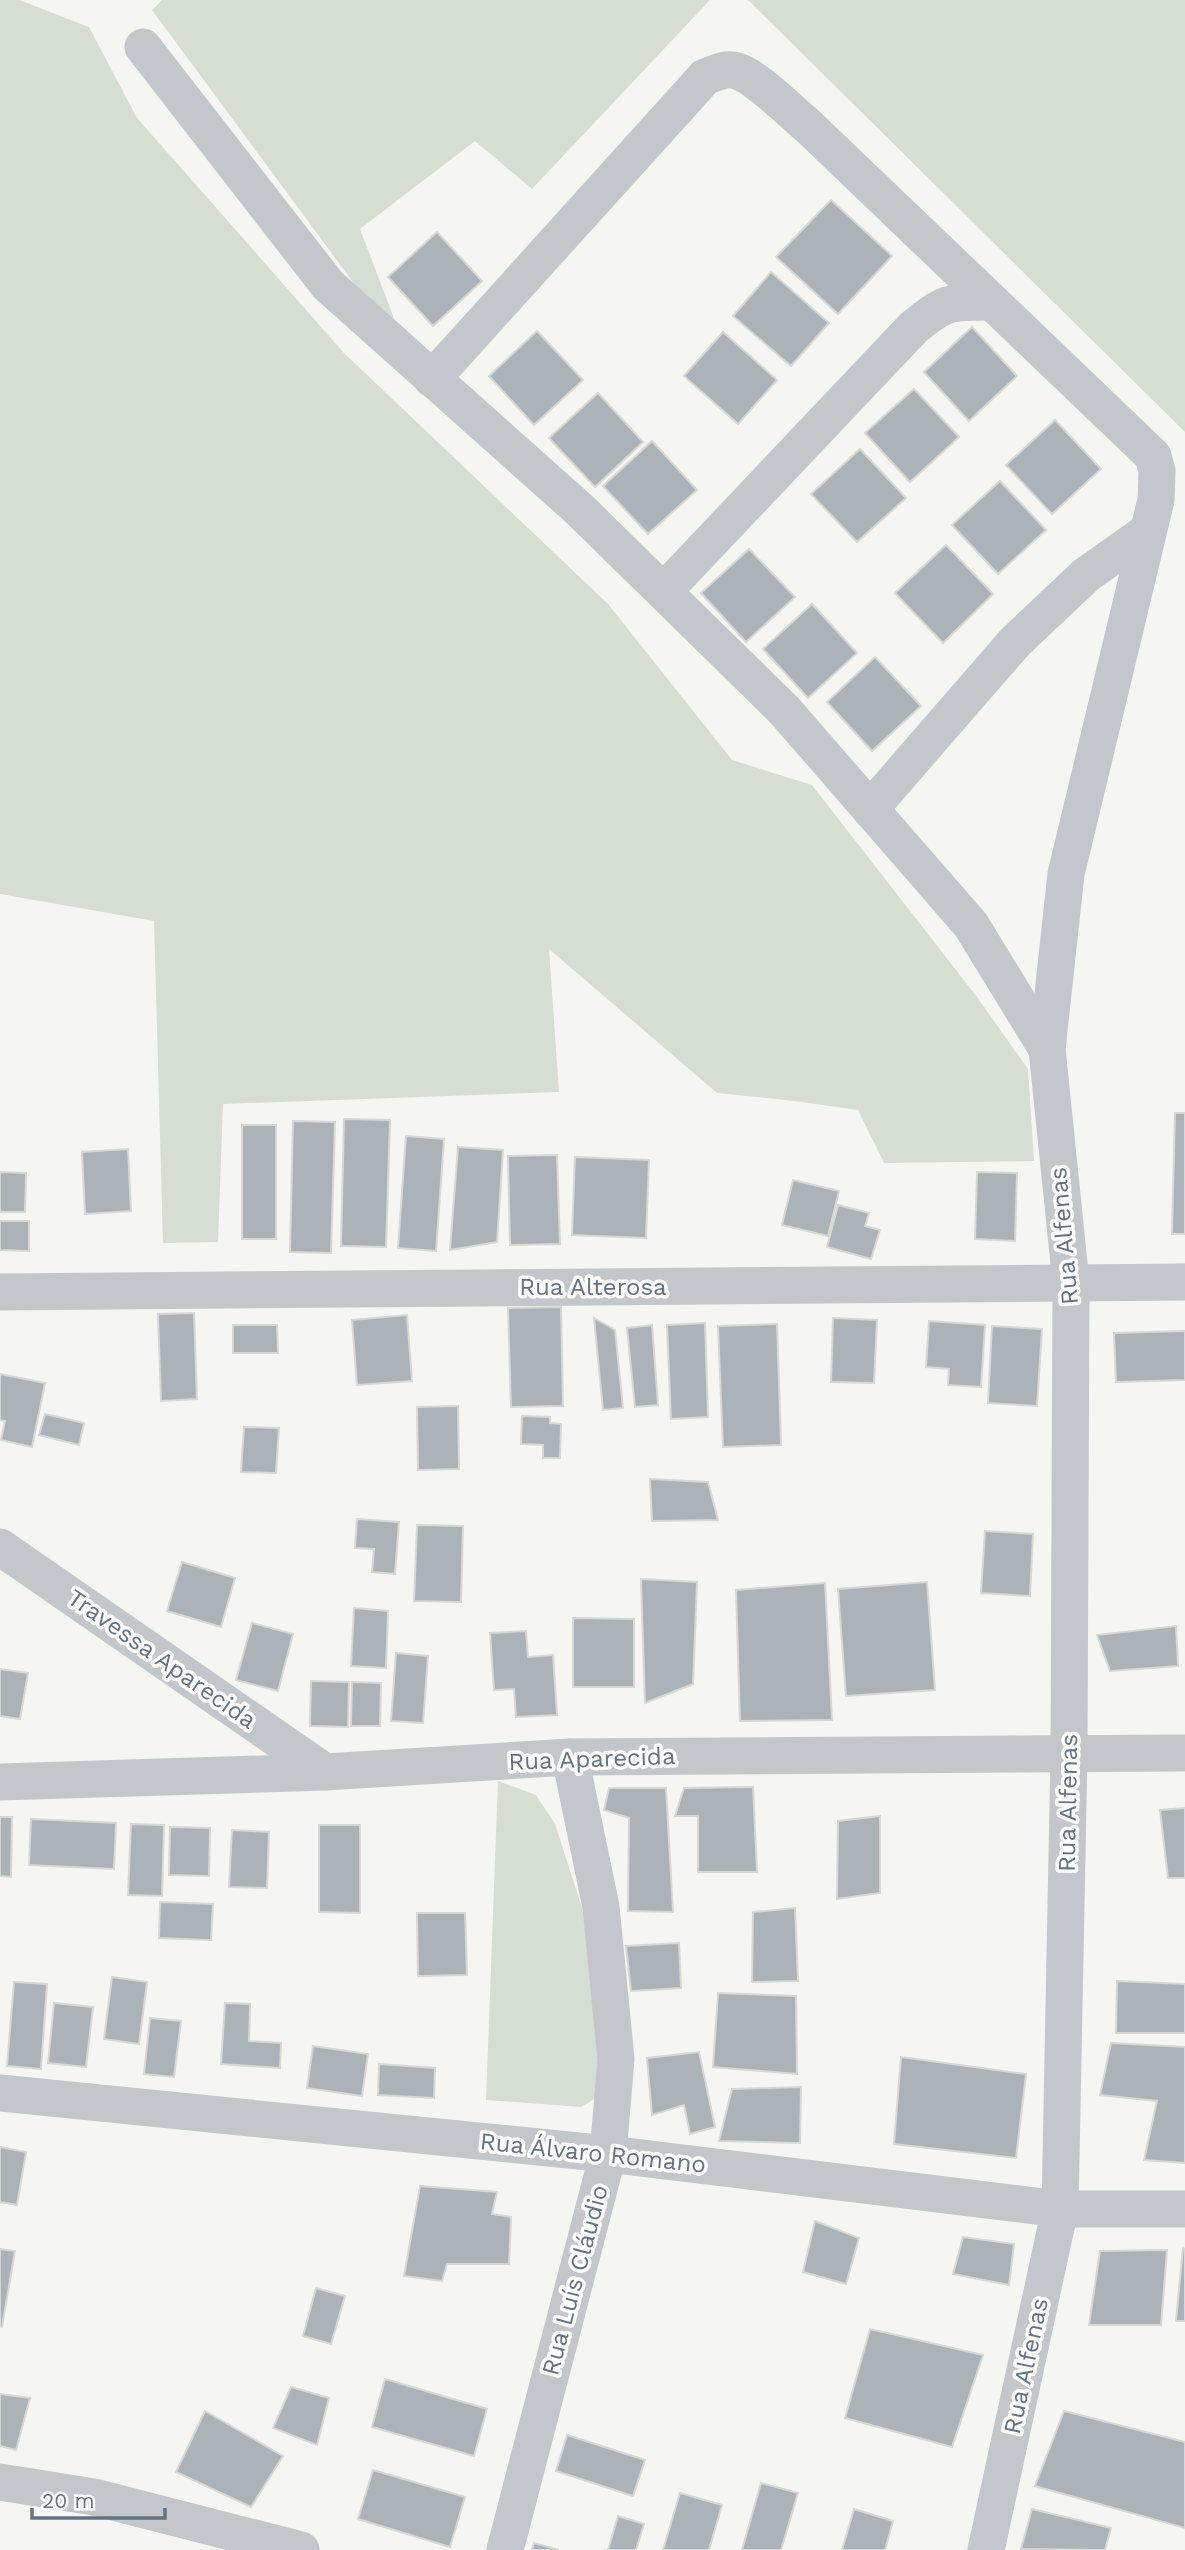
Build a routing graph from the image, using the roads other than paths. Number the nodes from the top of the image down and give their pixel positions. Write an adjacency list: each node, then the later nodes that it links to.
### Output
1 (143, 47): 3 (street)
2 (990, 302): 3 (street); 4 (street); 5 (street)
3 (432, 379): 5 (street)
4 (1148, 531): 6 (street); 7 (street)
5 (663, 591): 6 (street)
6 (870, 809): 7 (street)
7 (1047, 1049): 9 (street, Rua Alfenas)
8 (1185, 1282): 9 (street, Rua Alterosa)
9 (1071, 1283): 10 (street, Rua Alterosa); 13 (street, Rua Alfenas)
10 (0, 1292)
11 (0, 1547): 15 (street, Travessa Aparecida)
12 (1185, 1753): 13 (street, Rua Aparecida)
13 (1069, 1754): 14 (street, Rua Aparecida); 19 (street, Rua Alfenas)
14 (570, 1757): 15 (street, Rua Aparecida); 18 (street, Rua Luís Cláudio)
15 (325, 1772): 16 (street, Rua Aparecida)
16 (0, 1782)
17 (0, 2093): 18 (street, Rua Álvaro Romano)
18 (608, 2154): 19 (street, Rua Álvaro Romano); 23 (street, Rua Luís Cláudio)
19 (1060, 2209): 20 (street, Rua Álvaro Romano); 24 (street, Rua Alfenas)
20 (1185, 2209)
21 (0, 2482): 22 (street)
22 (301, 2550)
23 (505, 2550)
24 (986, 2550)

